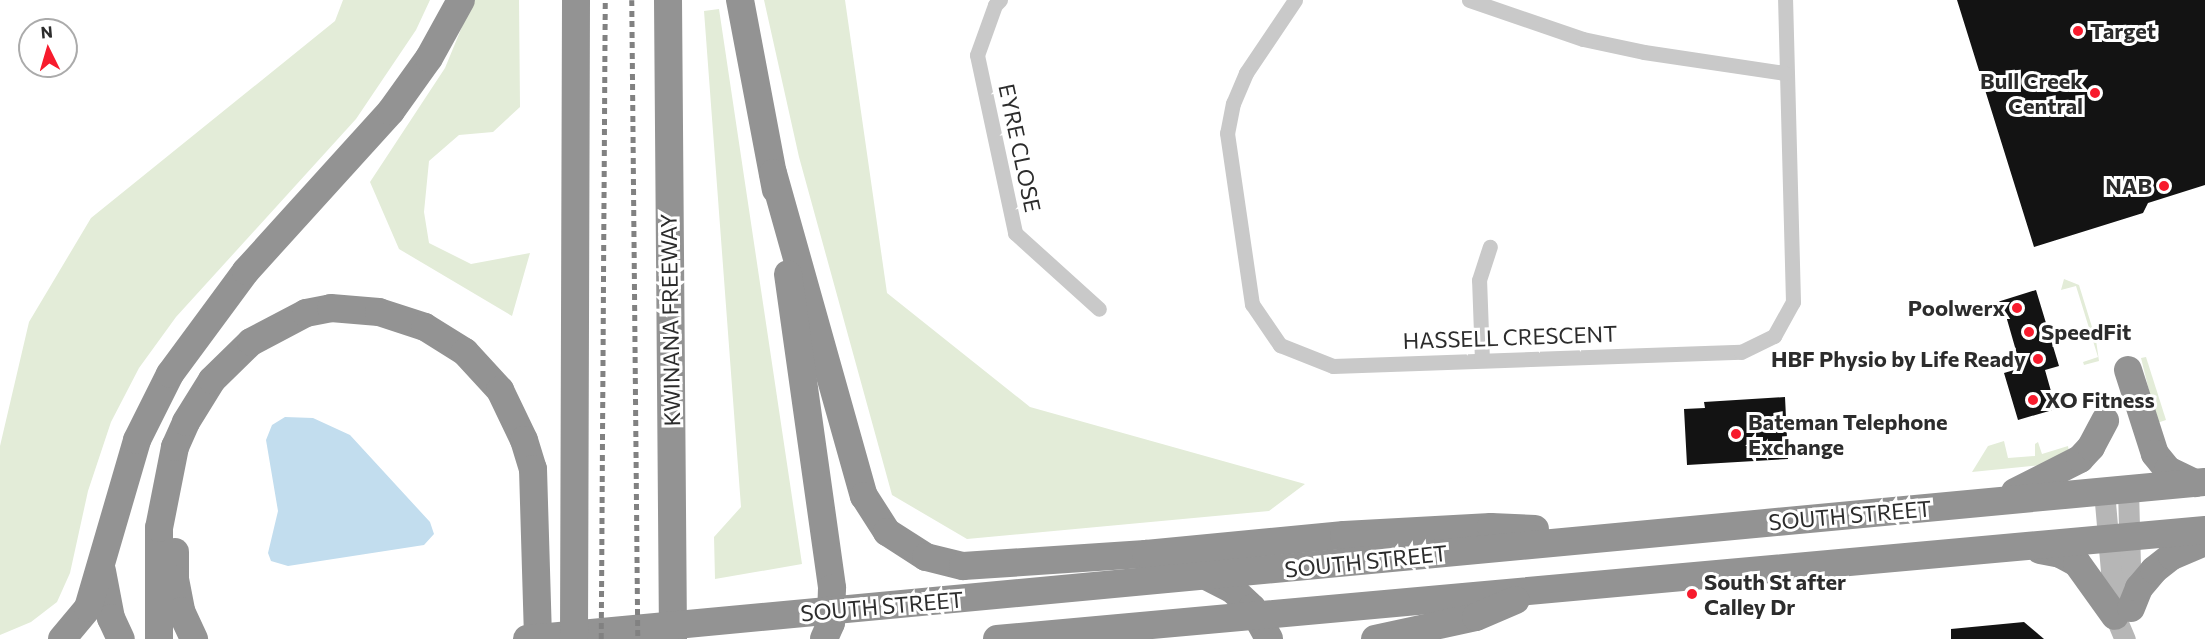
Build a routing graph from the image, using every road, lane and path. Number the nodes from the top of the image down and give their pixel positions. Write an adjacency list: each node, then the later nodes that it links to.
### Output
1 (461, 0): 26 (highway)
2 (576, 0): 39 (highway)
3 (668, 0): 40 (highway, KWINANA FREEWAY)
4 (740, 0): 10 (highway)
5 (1295, 0): 13 (street, HASSELL CRESCENT)
6 (1468, 0): 9 (street)
7 (1785, 0): 9 (street, HASSELL CRESCENT)
8 (995, 2): 12 (street, EYRE CLOSE)
9 (1784, 73): 13 (street, HASSELL CRESCENT)
10 (773, 173): 22 (highway); 30 (highway)
11 (1490, 247): 13 (street)
12 (1099, 309)
13 (1482, 360)
14 (2128, 370): 17 (highway)
15 (198, 402): 35 (highway); 36 (highway); 38 (highway)
16 (2105, 421): 19 (highway)
17 (2200, 483): 18 (highway, SOUTH STREET)
18 (2116, 490): 19 (highway, SOUTH STREET); 23 (main road)
19 (1991, 502): 20 (highway, SOUTH STREET)
20 (1775, 522): 22 (highway, SOUTH STREET); 27 (highway)
21 (2205, 530): 23 (highway, SOUTH STREET)
22 (1644, 533): 28 (highway, SOUTH STREET)
23 (2119, 538): 25 (highway, SOUTH STREET); 31 (main road)
24 (2205, 542): 31 (highway)
25 (2020, 546): 27 (highway, SOUTH STREET); 31 (highway)
26 (102, 566): 33 (highway); 34 (highway)
27 (1783, 567): 29 (highway, SOUTH STREET)
28 (1208, 577): 30 (highway, SOUTH STREET); 32 (highway)
29 (1546, 588): 32 (highway, SOUTH STREET); 43 (highway)
30 (833, 611): 37 (highway, SOUTH STREET); 41 (highway)
31 (2125, 626)
32 (1264, 628): 42 (highway, SOUTH STREET)
33 (62, 639)
34 (121, 639)
35 (159, 639)
36 (194, 639)
37 (527, 639)
38 (538, 639)
39 (574, 639)
40 (673, 639)
41 (824, 639)
42 (997, 639)
43 (1375, 639)

